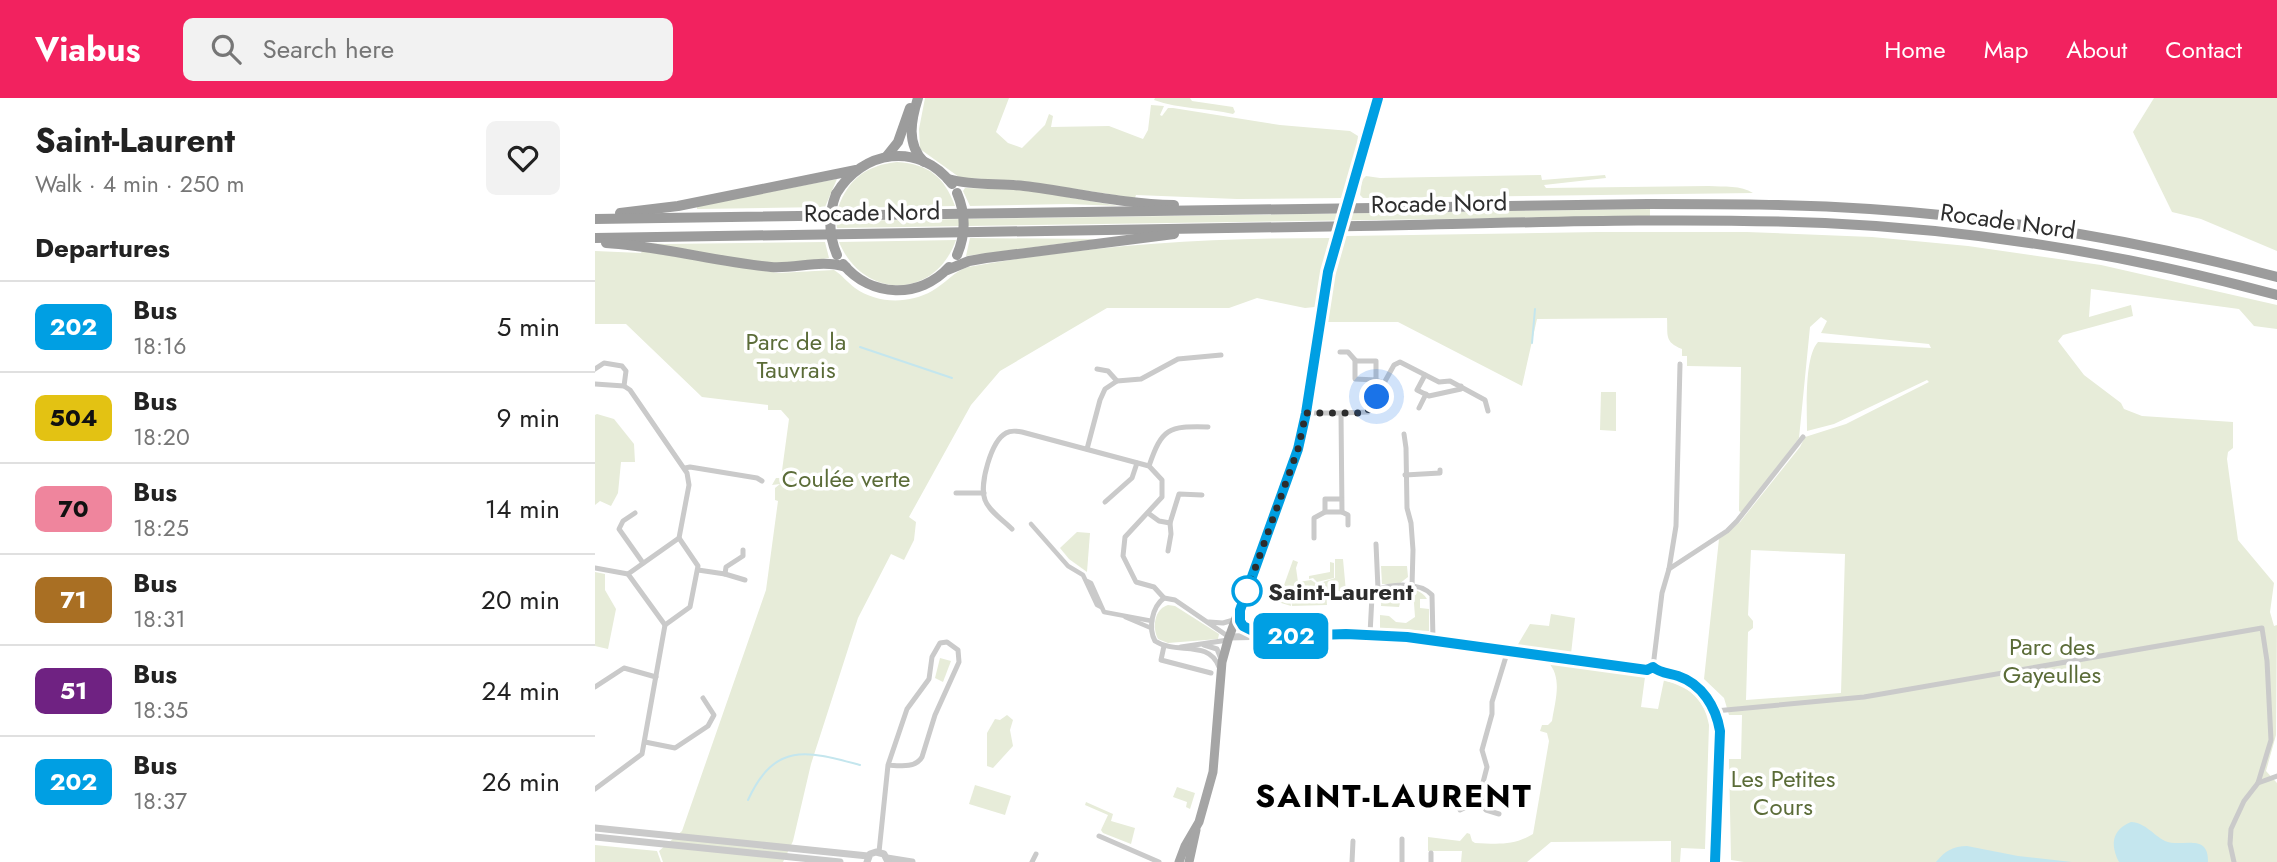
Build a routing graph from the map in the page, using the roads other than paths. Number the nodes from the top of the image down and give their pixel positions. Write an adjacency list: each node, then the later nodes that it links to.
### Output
1 (917, 98): 3 (highway); 4 (highway)
2 (1378, 98): 33 (main road, bridge)
3 (886, 157): 4 (highway); 5 (highway)
4 (924, 162): 6 (highway)
5 (856, 170): 8 (highway); 13 (highway, bridge)
6 (948, 179): 7 (highway); 14 (highway, bridge)
7 (1318, 209): 9 (highway, Rocade Nord); 15 (highway, Rocade Nord)
8 (595, 214)
9 (595, 219)
10 (1359, 226): 11 (highway, Rocade Nord); 14 (highway); 16 (highway, Rocade Nord)
11 (595, 237)
12 (595, 243): 13 (highway)
13 (845, 267): 14 (highway)
14 (947, 270)
15 (2277, 277)
16 (2277, 295)
17 (1340, 352): 19 (street)
18 (1221, 355): 25 (street)
19 (1356, 361): 24 (street); 24 (street)
20 (1680, 364): 65 (street)
21 (595, 369): 29 (street)
22 (1097, 369): 25 (street)
23 (1425, 375): 26 (street); 28 (street); 30 (street)
24 (1376, 380): 26 (street)
25 (1117, 381): 38 (street)
26 (1384, 383): 34 (street)
27 (595, 384): 29 (street)
28 (1461, 386): 30 (street); 32 (street)
29 (627, 388): 41 (street)
30 (1426, 394): 31 (street)
31 (1419, 408)
32 (1488, 411)
33 (1306, 413): 34 (street); 73 (main road)
34 (1341, 413): 48 (street)
35 (1208, 426): 40 (street)
36 (1404, 434): 43 (street)
37 (1803, 437): 65 (street)
38 (1087, 449): 39 (street); 46 (street)
39 (1137, 463): 40 (street); 49 (street)
40 (1149, 466): 53 (street)
41 (685, 468): 44 (street); 58 (street)
42 (1440, 470): 43 (street)
43 (1405, 475): 70 (street)
44 (762, 481)
45 (956, 493): 46 (street)
46 (984, 494): 57 (street)
47 (1202, 495): 54 (street)
48 (1342, 499): 50 (street); 51 (street)
49 (1105, 502)
50 (1325, 512): 51 (street); 59 (street)
51 (1342, 512): 56 (street)
52 (635, 513): 63 (street)
53 (1149, 513): 54 (street); 72 (street)
54 (1170, 523): 62 (street)
55 (1031, 524): 75 (street)
56 (1348, 525)
57 (1012, 529)
58 (679, 538): 63 (street); 66 (street)
59 (1314, 538)
60 (1376, 544): 71 (street)
61 (743, 550): 68 (street)
62 (1168, 551)
63 (643, 563): 67 (street)
64 (595, 568): 67 (street)
65 (1669, 569): 86 (street)
66 (698, 570): 68 (street); 76 (street)
67 (628, 574): 76 (street)
68 (725, 574): 69 (street)
69 (745, 580)
70 (1412, 586): 71 (street); 80 (street)
71 (1378, 589): 77 (street)
72 (1164, 598): 74 (street); 75 (street)
73 (1238, 614): 74 (street); 78 (street); 79 (main road)
74 (1207, 621): 79 (street)
75 (1152, 624): 82 (street)
76 (665, 625): 88 (street)
77 (1370, 634): 78 (street); 80 (street)
78 (1265, 637): 79 (street)
79 (1229, 638): 81 (street); 85 (main road)
80 (1433, 639): 84 (street)
81 (1201, 644): 83 (street); 85 (street)
82 (1164, 646): 83 (street); 87 (street)
83 (1174, 647): 87 (street)
84 (1508, 650): 86 (street); 97 (street)
85 (1222, 662): 87 (main road)
86 (1652, 670): 91 (street)
87 (1216, 674): 103 (main road)
88 (656, 677): 89 (street); 92 (street)
89 (595, 687)
90 (703, 698): 92 (street)
91 (1715, 711): 95 (street); 122 (street)
92 (645, 743): 96 (street)
93 (888, 765): 93 (street); 108 (street)
94 (2277, 776): 95 (street)
95 (2258, 783): 123 (street)
96 (595, 789)
97 (1480, 794): 98 (street); 99 (street)
98 (1473, 804): 99 (street); 100 (street)
99 (1482, 804): 101 (street)
100 (1460, 810)
101 (1499, 814)
102 (595, 828): 111 (street)
103 (1196, 828): 117 (main road); 118 (main road)
104 (1099, 836): 116 (street)
105 (595, 837): 113 (street)
106 (1402, 839): 120 (street)
107 (1353, 841): 119 (street)
108 (879, 852): 111 (street); 112 (street)
109 (1431, 853): 121 (street)
110 (1036, 854): 115 (street)
111 (868, 859)
112 (887, 860): 114 (street)
113 (840, 862)
114 (912, 862)
115 (1032, 862)
116 (1159, 862)
117 (1179, 862)
118 (1189, 862)
119 (1352, 862)
120 (1402, 862)
121 (1431, 862)
122 (1715, 862)
123 (2234, 862)

